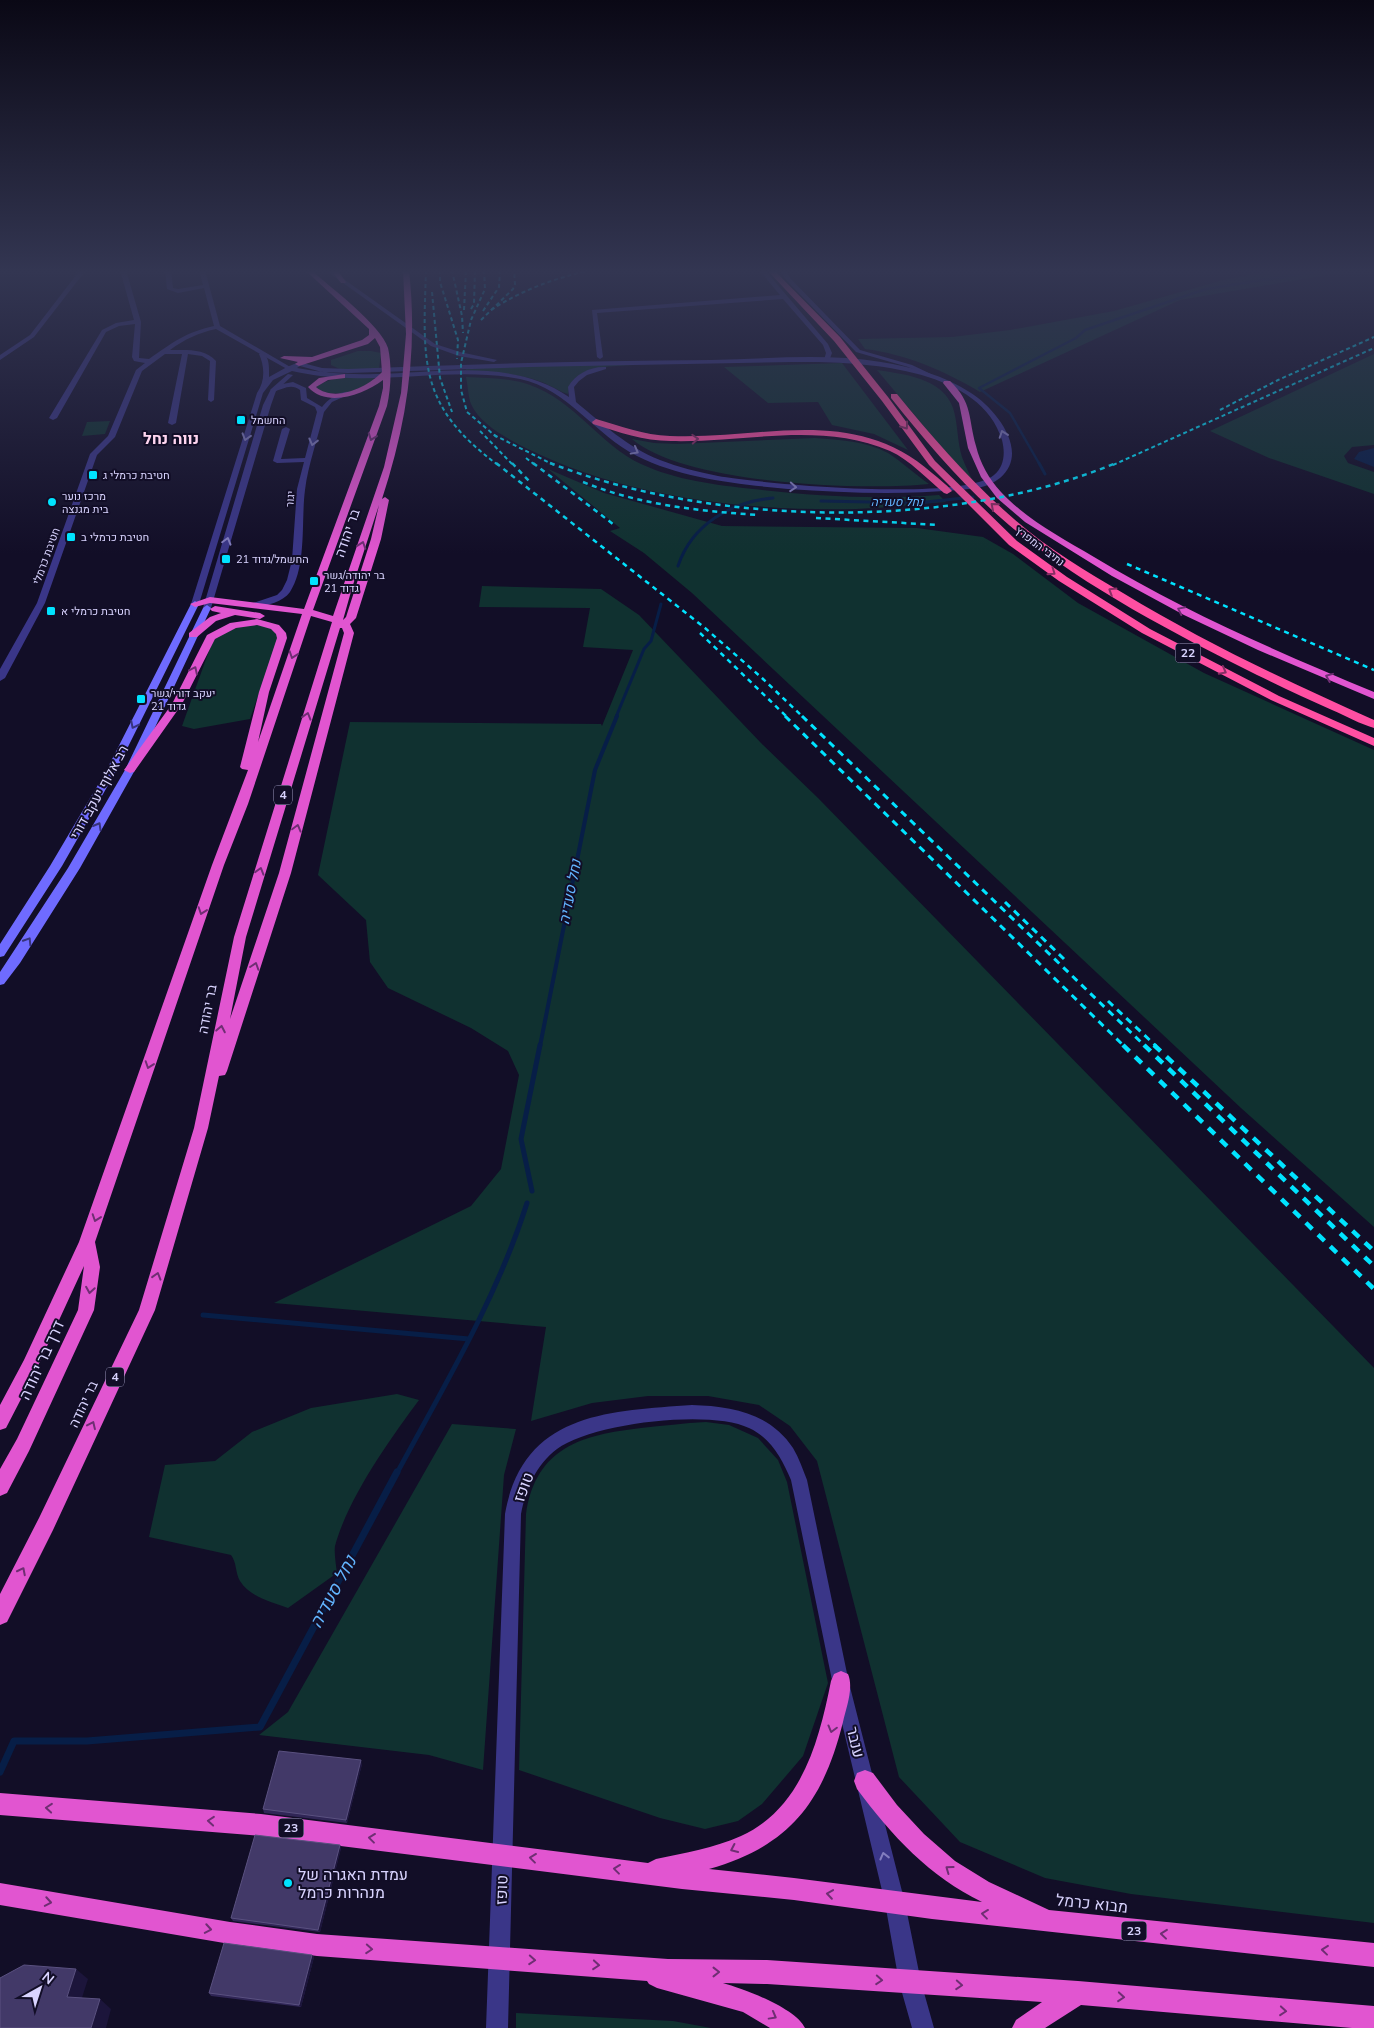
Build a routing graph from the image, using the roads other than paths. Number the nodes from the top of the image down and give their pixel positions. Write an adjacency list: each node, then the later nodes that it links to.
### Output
1 (84, 365): 35 (street)
2 (145, 365): 49 (street, חטיבת כרמלי)
3 (183, 365): 37 (street)
4 (212, 365): 32 (street)
5 (266, 365): 27 (street)
6 (283, 365): 21 (street)
7 (294, 365): 19 (street)
8 (304, 365): 19 (highway)
9 (312, 365): 20 (highway)
10 (329, 365): 24 (highway)
11 (382, 365): 23 (highway, בר יהודה)
12 (407, 365): 40 (highway, בר יהודה / 4)
13 (550, 365): 22 (street)
14 (669, 365): 33 (street)
15 (858, 365): 41 (highway, נתיבי המפרץ / 22, one-way to 41)
16 (869, 365): 51 (highway, נתיבי המפרץ / 22, one-way to 16)
17 (880, 365): 26 (street)
18 (905, 365): 26 (street)
19 (298, 367): 20 (street); 21 (street); 25 (street); 28 (street)
20 (307, 367): 24 (street)
21 (289, 368): 27 (street)
22 (481, 370): 24 (street); 33 (street)
23 (385, 373): 31 (highway); 54 (highway, בר יהודה, one-way to 54)
24 (345, 374): 25 (street); 31 (highway)
25 (322, 375): 28 (street)
26 (930, 375): 29 (street)
27 (266, 383): 43 (street, one-way to 43)
28 (279, 383): 30 (street)
29 (947, 383): 36 (street, one-way to 29); 50 (highway, one-way to 29)
30 (273, 390): 34 (street); 42 (street, one-way to 30)
31 (350, 393): 34 (street)
32 (211, 400)
33 (573, 402): 36 (street)
34 (321, 412): 39 (street, יגור, one-way to 39)
35 (53, 418)
36 (596, 422): 41 (highway, one-way to 41)
37 (172, 423)
38 (286, 429): 39 (street)
39 (309, 460): 45 (street, יגור)
40 (388, 467): 47 (highway); 57 (highway, בר יהודה / 4, one-way to 40)
41 (1013, 543): 52 (highway, נתיבי המפרץ / 22, one-way to 52)
42 (213, 588): 44 (street); 46 (highway)
43 (195, 604): 44 (highway); 55 (main road, רב אלוף יעקב דורי, one-way to 55)
44 (208, 604): 46 (highway); 48 (main road, רב אלוף יעקב דורי)
45 (256, 605): 46 (highway); 47 (highway)
46 (233, 607): 47 (highway); 48 (highway)
47 (345, 624): 57 (highway, one-way to 47)
48 (193, 634): 53 (main road, רב אלוף יעקב דורי)
49 (0, 678)
50 (1374, 696)
51 (1374, 723)
52 (1374, 742)
53 (130, 770): 54 (highway, one-way to 54); 56 (main road, רב אלוף יעקב דורי, one-way to 53)
54 (218, 865): 58 (highway, בר יהודה, one-way to 58)
55 (0, 952)
56 (0, 981)
57 (201, 1128): 61 (highway, בר יהודה / 4, one-way to 57)
58 (88, 1242): 59 (highway, בר יהודה); 60 (highway, דרך בר יהודה, one-way to 60)
59 (0, 1422)
60 (0, 1487)
61 (0, 1615)
62 (841, 1681): 63 (street, ענבר); 65 (highway, one-way to 65); 74 (street, טופז)
63 (865, 1781): 67 (street, ענבר, one-way to 63); 68 (highway, one-way to 63)
64 (0, 1804): 65 (highway, 23, one-way to 64)
65 (645, 1873): 67 (highway, 23, one-way to 65)
66 (0, 1894): 70 (highway, one-way to 70)
67 (895, 1903): 68 (highway, מבוא כרמל / 23, one-way to 67); 71 (street, ענבר)
68 (1055, 1922): 69 (highway, מבוא כרמל / 23, one-way to 68)
69 (1374, 1955)
70 (627, 1968): 71 (highway, one-way to 71); 75 (highway, one-way to 75)
71 (910, 1982): 72 (highway, one-way to 72); 76 (street, ענבר)
72 (1078, 1993): 73 (highway, one-way to 73); 77 (highway)
73 (1374, 2018)
74 (497, 2028)
75 (794, 2028)
76 (923, 2028)
77 (1024, 2028)

